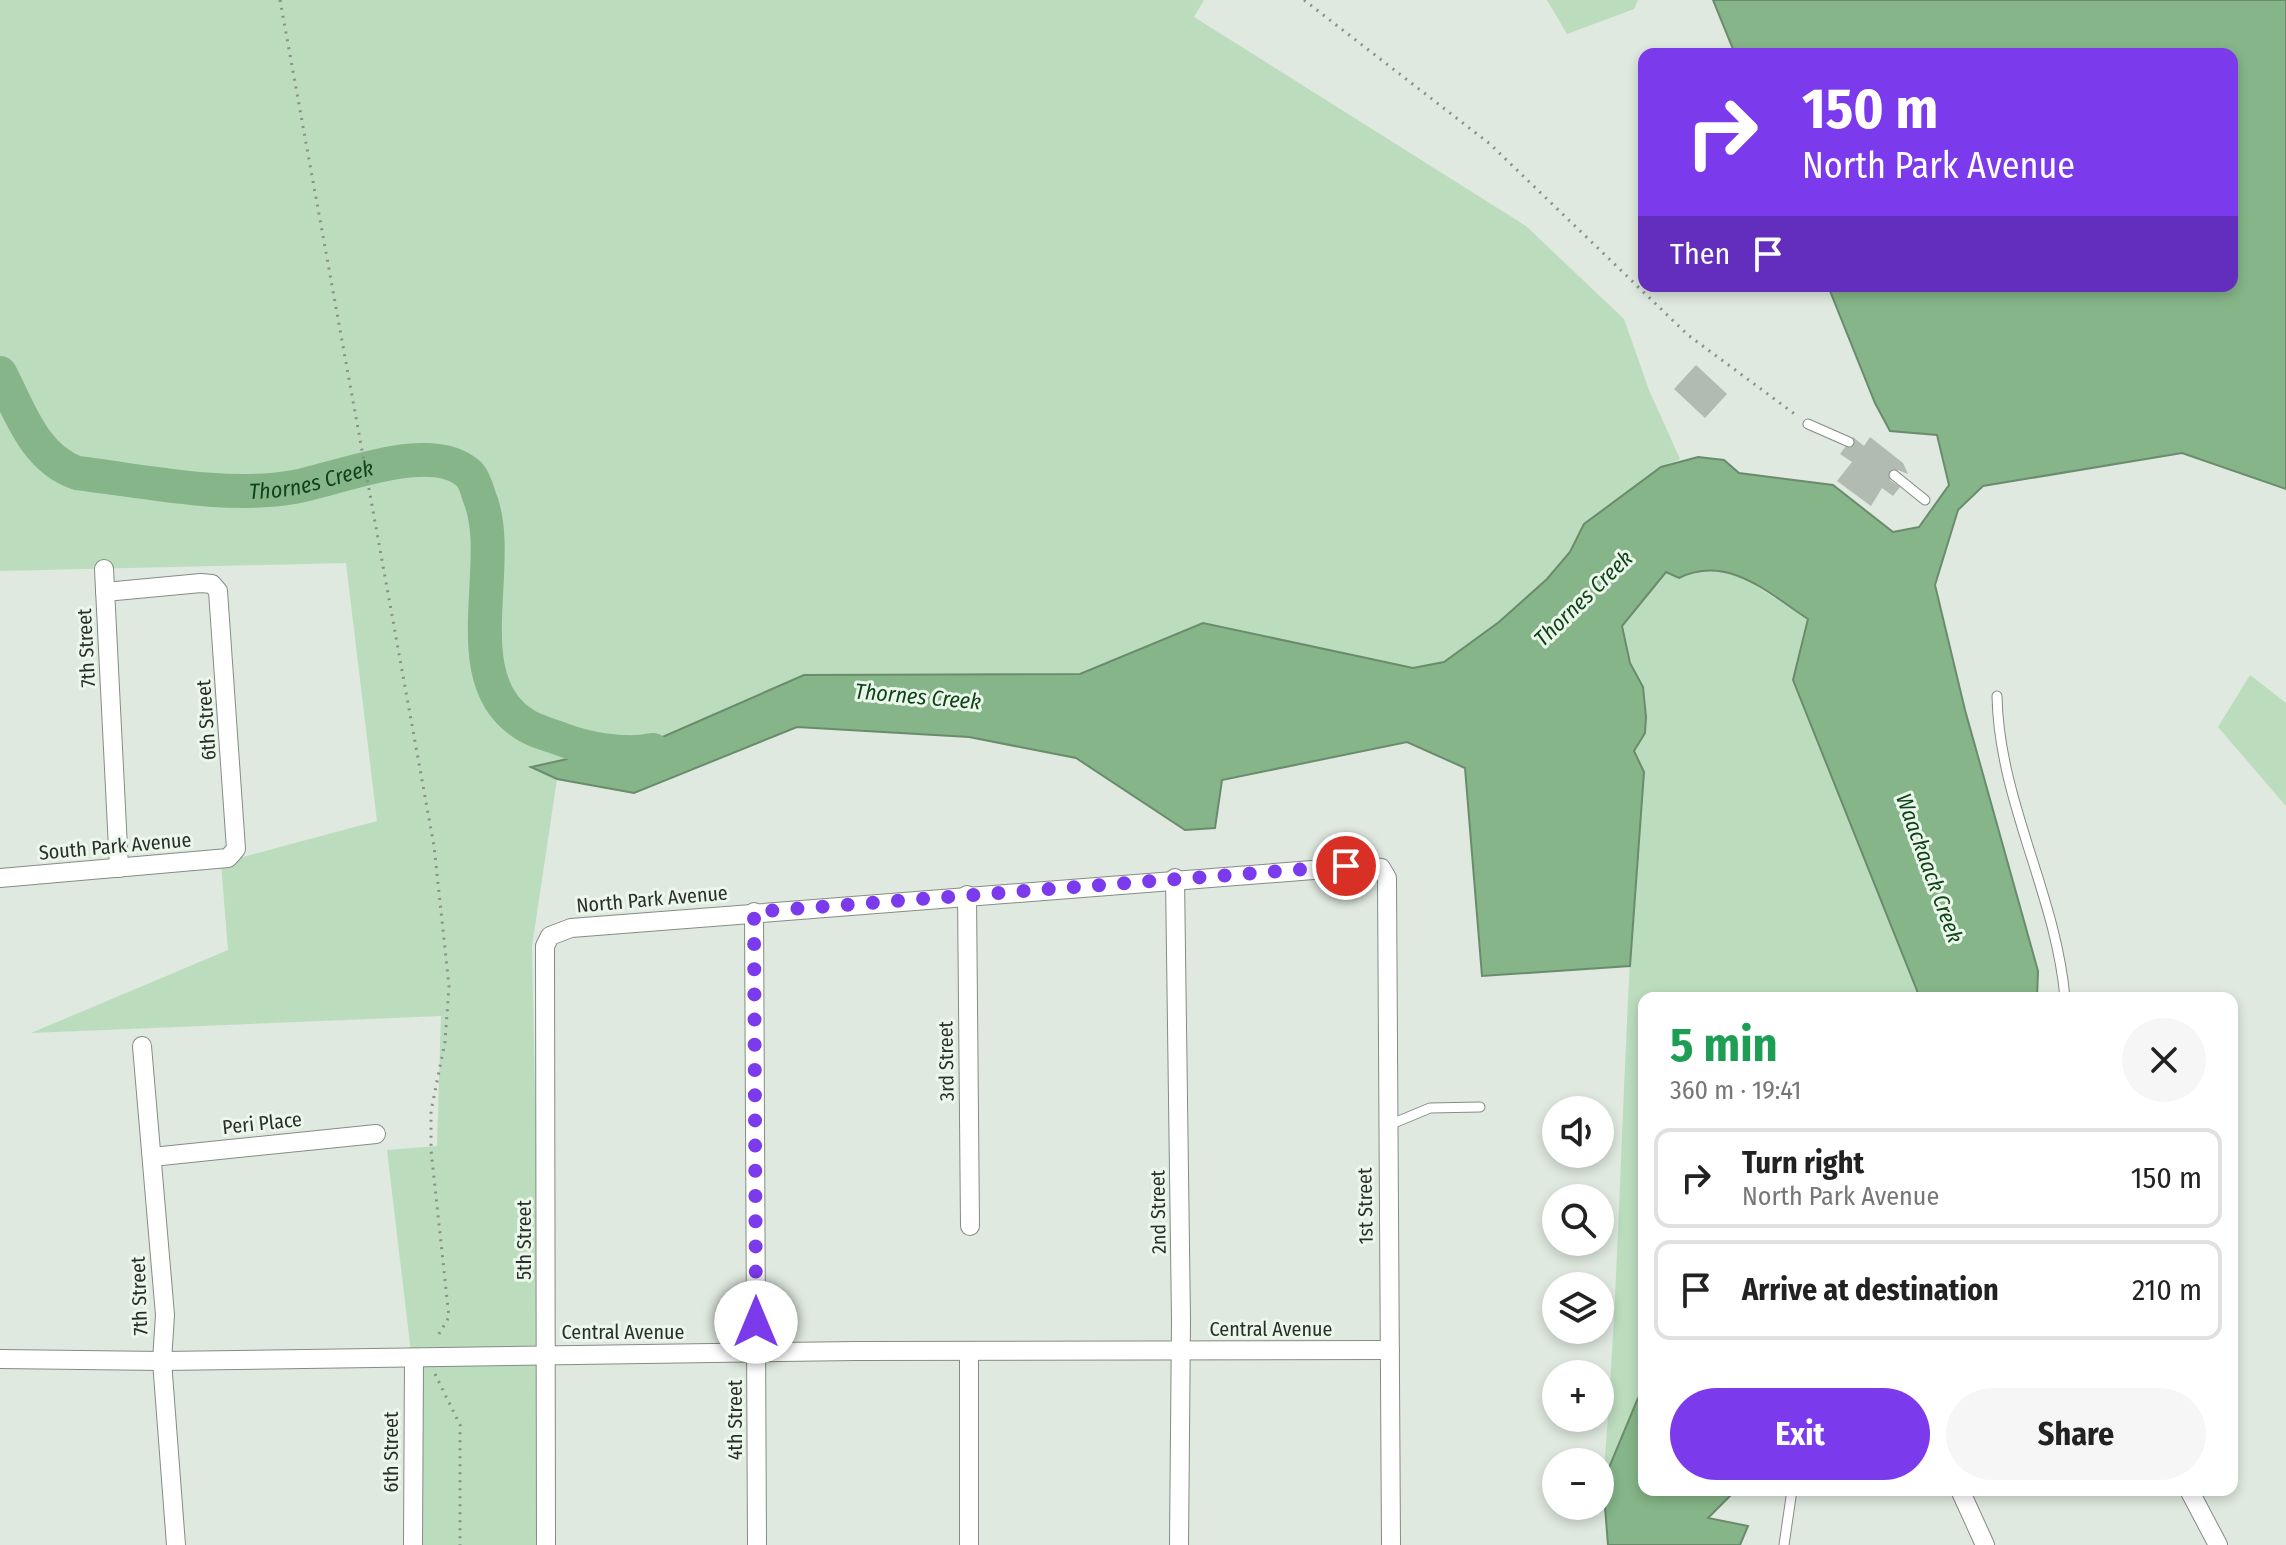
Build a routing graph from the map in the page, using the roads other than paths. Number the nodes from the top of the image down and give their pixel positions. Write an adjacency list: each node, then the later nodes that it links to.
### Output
1 (1808, 424): 2 (lane)
2 (1849, 442)
3 (1894, 475): 4 (lane)
4 (1925, 500)
5 (104, 569): 6 (street, 7th Street)
6 (105, 592): 8 (street, 6th Street); 9 (street, 7th Street)
7 (1997, 696): 16 (lane)
8 (233, 854): 9 (street, South Park Avenue)
9 (119, 868): 11 (street, South Park Avenue)
10 (1381, 868): 12 (street, North Park Avenue); 19 (street, 1st Street)
11 (0, 878)
12 (1175, 878): 13 (street, North Park Avenue); 24 (street, 2nd Street)
13 (967, 895): 14 (street, North Park Avenue); 22 (street, 3rd Street)
14 (754, 912): 15 (street, North Park Avenue); 25 (street, 4th Street)
15 (550, 936): 27 (street, 5th Street)
16 (2064, 992)
17 (142, 1046): 21 (street, 7th Street)
18 (1480, 1107): 19 (lane)
19 (1386, 1127): 23 (street, 1st Street)
20 (376, 1134): 21 (street, Peri Place)
21 (152, 1157): 30 (street, 7th Street)
22 (970, 1226)
23 (1390, 1350): 24 (street, Central Avenue); 40 (street, 1st Street)
24 (1179, 1352): 26 (street, Central Avenue); 39 (street, 2nd Street)
25 (756, 1353): 26 (street, Central Avenue); 27 (street, Central Avenue); 37 (street, 4th Street)
26 (969, 1353): 38 (street)
27 (545, 1355): 28 (street, Central Avenue); 36 (street, 5th Street)
28 (414, 1358): 30 (street, Central Avenue); 35 (street, 6th Street)
29 (0, 1359): 30 (street, Central Avenue)
30 (162, 1361): 34 (street, 7th Street)
31 (1791, 1496): 41 (lane)
32 (1963, 1496): 42 (street)
33 (2192, 1496): 43 (street)
34 (176, 1545)
35 (413, 1545)
36 (546, 1545)
37 (757, 1545)
38 (969, 1545)
39 (1179, 1545)
40 (1391, 1545)
41 (1784, 1545)
42 (1985, 1545)
43 (2218, 1545)

